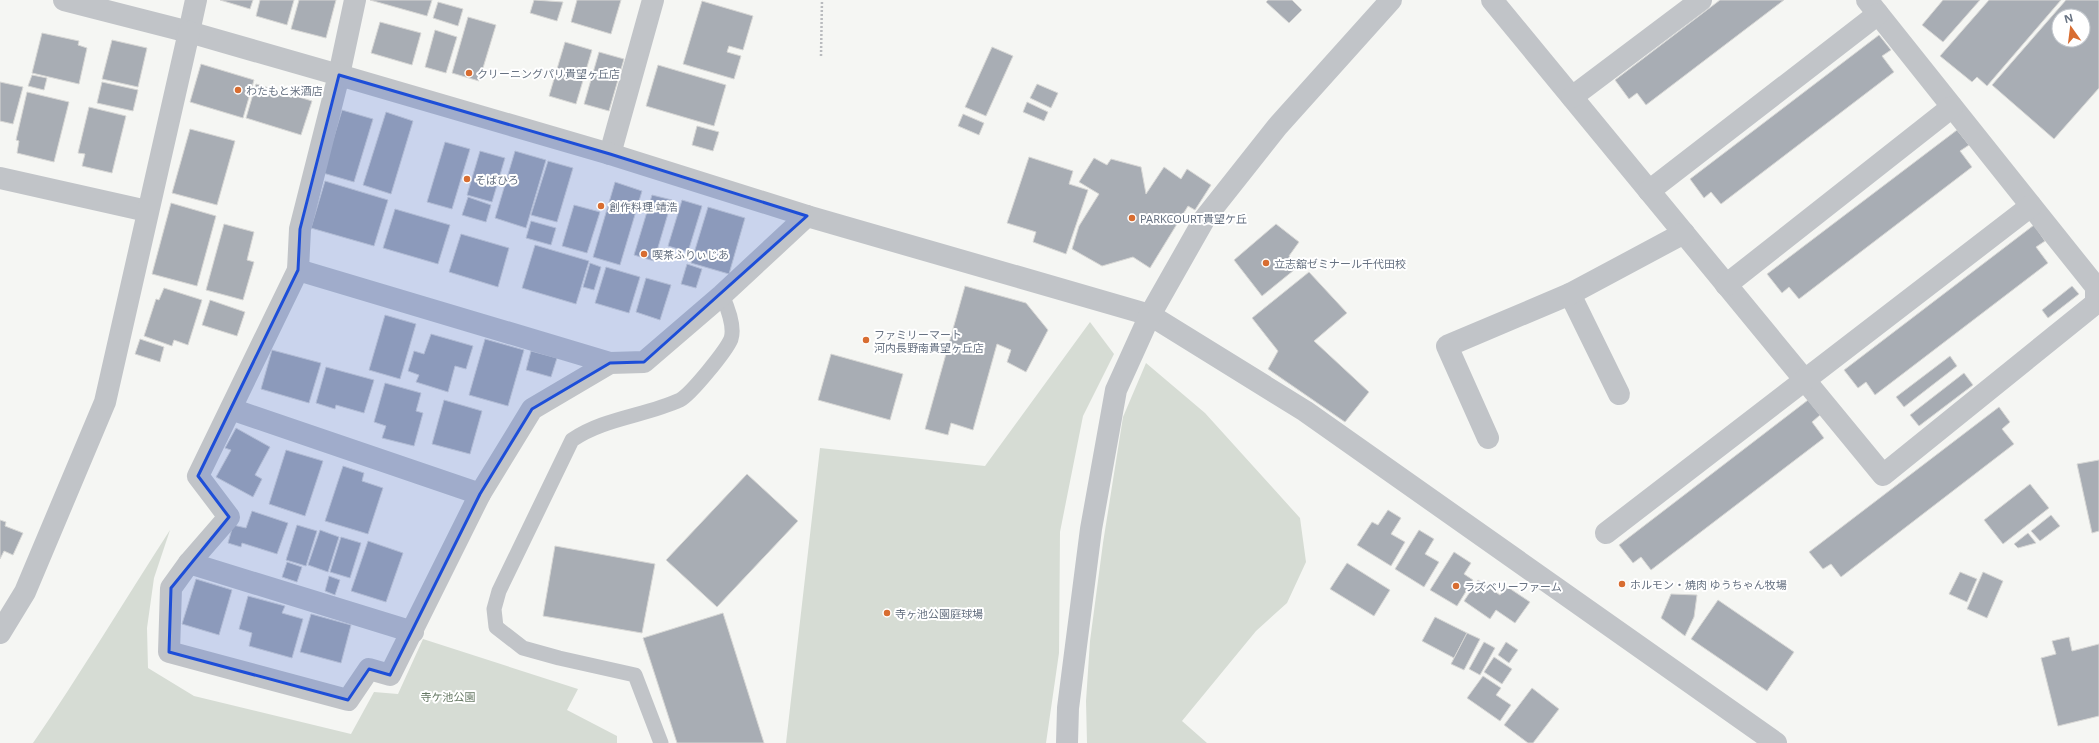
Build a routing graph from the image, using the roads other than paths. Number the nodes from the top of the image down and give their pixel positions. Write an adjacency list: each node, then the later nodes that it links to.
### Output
1 (64, 0): 9 (street)
2 (196, 0): 9 (street)
3 (354, 0): 10 (street)
4 (653, 0): 13 (street)
5 (1391, 0): 24 (street)
6 (1492, 0): 11 (street)
7 (1701, 0): 11 (street)
8 (1872, 7): 12 (street); 15 (street)
9 (189, 32): 10 (street); 17 (street)
10 (339, 75): 13 (street); 20 (street)
11 (1572, 97): 15 (street)
12 (1952, 107): 16 (street); 21 (street)
13 (610, 154): 18 (street)
14 (0, 178): 17 (street)
15 (1649, 190): 19 (street)
16 (2031, 206): 26 (street); 26 (street)
17 (147, 211): 34 (street)
18 (807, 216): 23 (street); 24 (street)
19 (1684, 233): 21 (street); 22 (street)
20 (298, 270): 25 (street); 28 (street)
21 (1726, 285): 26 (street)
22 (1570, 294): 27 (street); 29 (street)
23 (722, 295): 25 (street); 35 (lane)
24 (1150, 315): 36 (street); 37 (street)
25 (610, 363): 30 (street)
26 (1805, 380): 31 (street)
27 (1619, 394)
28 (231, 409): 30 (street); 32 (street)
29 (1488, 438)
30 (480, 494): 33 (street)
31 (1606, 533)
32 (189, 563): 33 (street); 33 (street)
33 (413, 632)
34 (0, 634)
35 (661, 743)
36 (1067, 743)
37 (1776, 743)

